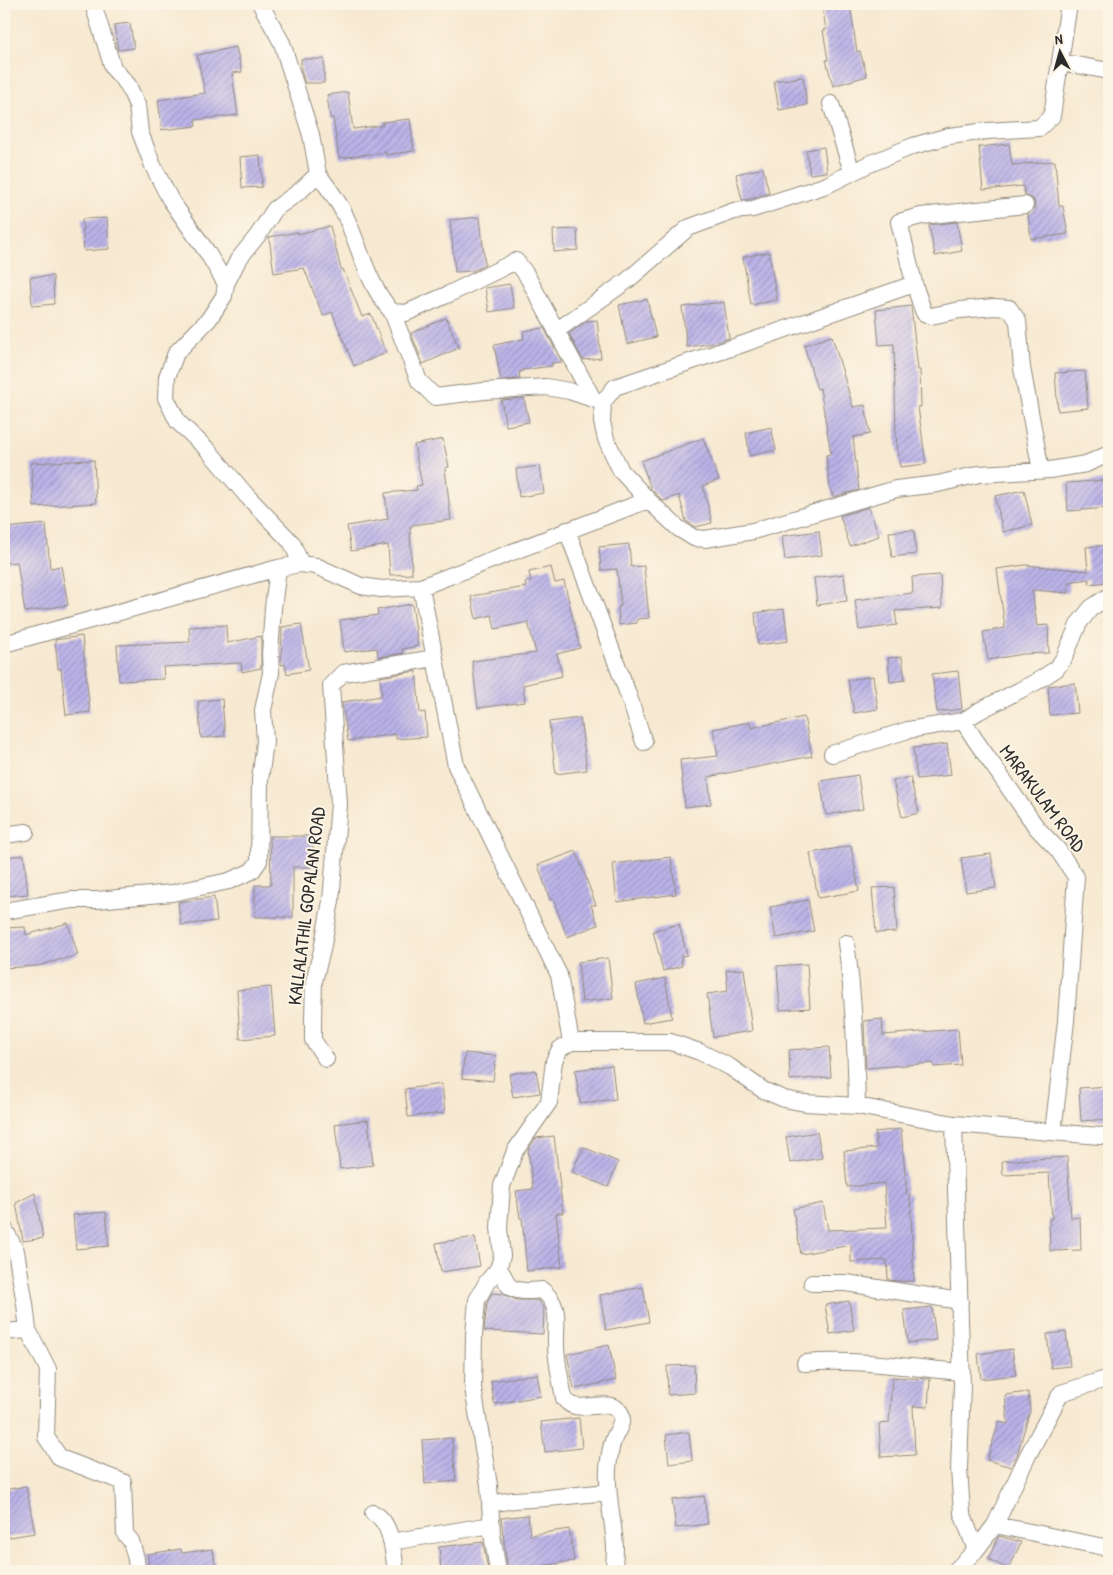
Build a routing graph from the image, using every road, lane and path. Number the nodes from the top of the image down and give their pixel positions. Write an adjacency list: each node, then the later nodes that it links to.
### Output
1 (93, 4): 10 (street)
2 (1069, 4): 4 (street)
3 (261, 5): 8 (street)
4 (1060, 62): 5 (street); 7 (street)
5 (1109, 71)
6 (831, 104): 7 (street)
7 (852, 172): 13 (street)
8 (318, 174): 10 (street); 12 (street)
9 (1024, 205): 11 (street)
10 (226, 284): 19 (street)
11 (915, 287): 14 (street); 16 (street)
12 (392, 312): 13 (street); 14 (street)
13 (556, 331): 14 (street)
14 (598, 400): 17 (street)
15 (1109, 454): 16 (street)
16 (1042, 471): 17 (street)
17 (648, 500): 18 (street)
18 (567, 530): 21 (street); 26 (street)
19 (301, 564): 20 (street); 21 (street)
20 (278, 568): 23 (street); 30 (street)
21 (421, 586): 24 (street)
22 (1109, 596): 25 (street)
23 (4, 644)
24 (435, 658): 32 (street); 33 (street, KALLALATHIL GOPALAN ROAD)
25 (963, 720): 27 (street); 36 (street, MARAKULAM ROAD)
26 (644, 742)
27 (832, 754)
28 (26, 832): 29 (street)
29 (4, 835)
30 (4, 911)
31 (846, 943): 34 (street)
32 (571, 1042): 34 (street); 39 (street)
33 (326, 1059)
34 (857, 1106): 35 (street)
35 (954, 1124): 36 (street); 41 (street)
36 (1053, 1132): 37 (street)
37 (1109, 1134)
38 (4, 1228): 42 (street)
39 (498, 1269): 47 (street); 48 (street)
40 (812, 1283): 41 (street)
41 (960, 1301): 45 (street)
42 (28, 1330): 43 (street); 55 (street)
43 (4, 1332)
44 (805, 1363): 45 (street)
45 (962, 1372): 54 (street)
46 (1109, 1378): 51 (street)
47 (607, 1492): 48 (street); 58 (street)
48 (490, 1508): 50 (street)
49 (374, 1513): 52 (street)
50 (491, 1525): 52 (street); 57 (street)
51 (995, 1525): 53 (street); 54 (street)
52 (391, 1542): 56 (street)
53 (1109, 1548)
54 (976, 1550): 59 (street)
55 (137, 1571)
56 (396, 1571)
57 (498, 1571)
58 (614, 1571)
59 (955, 1571)

